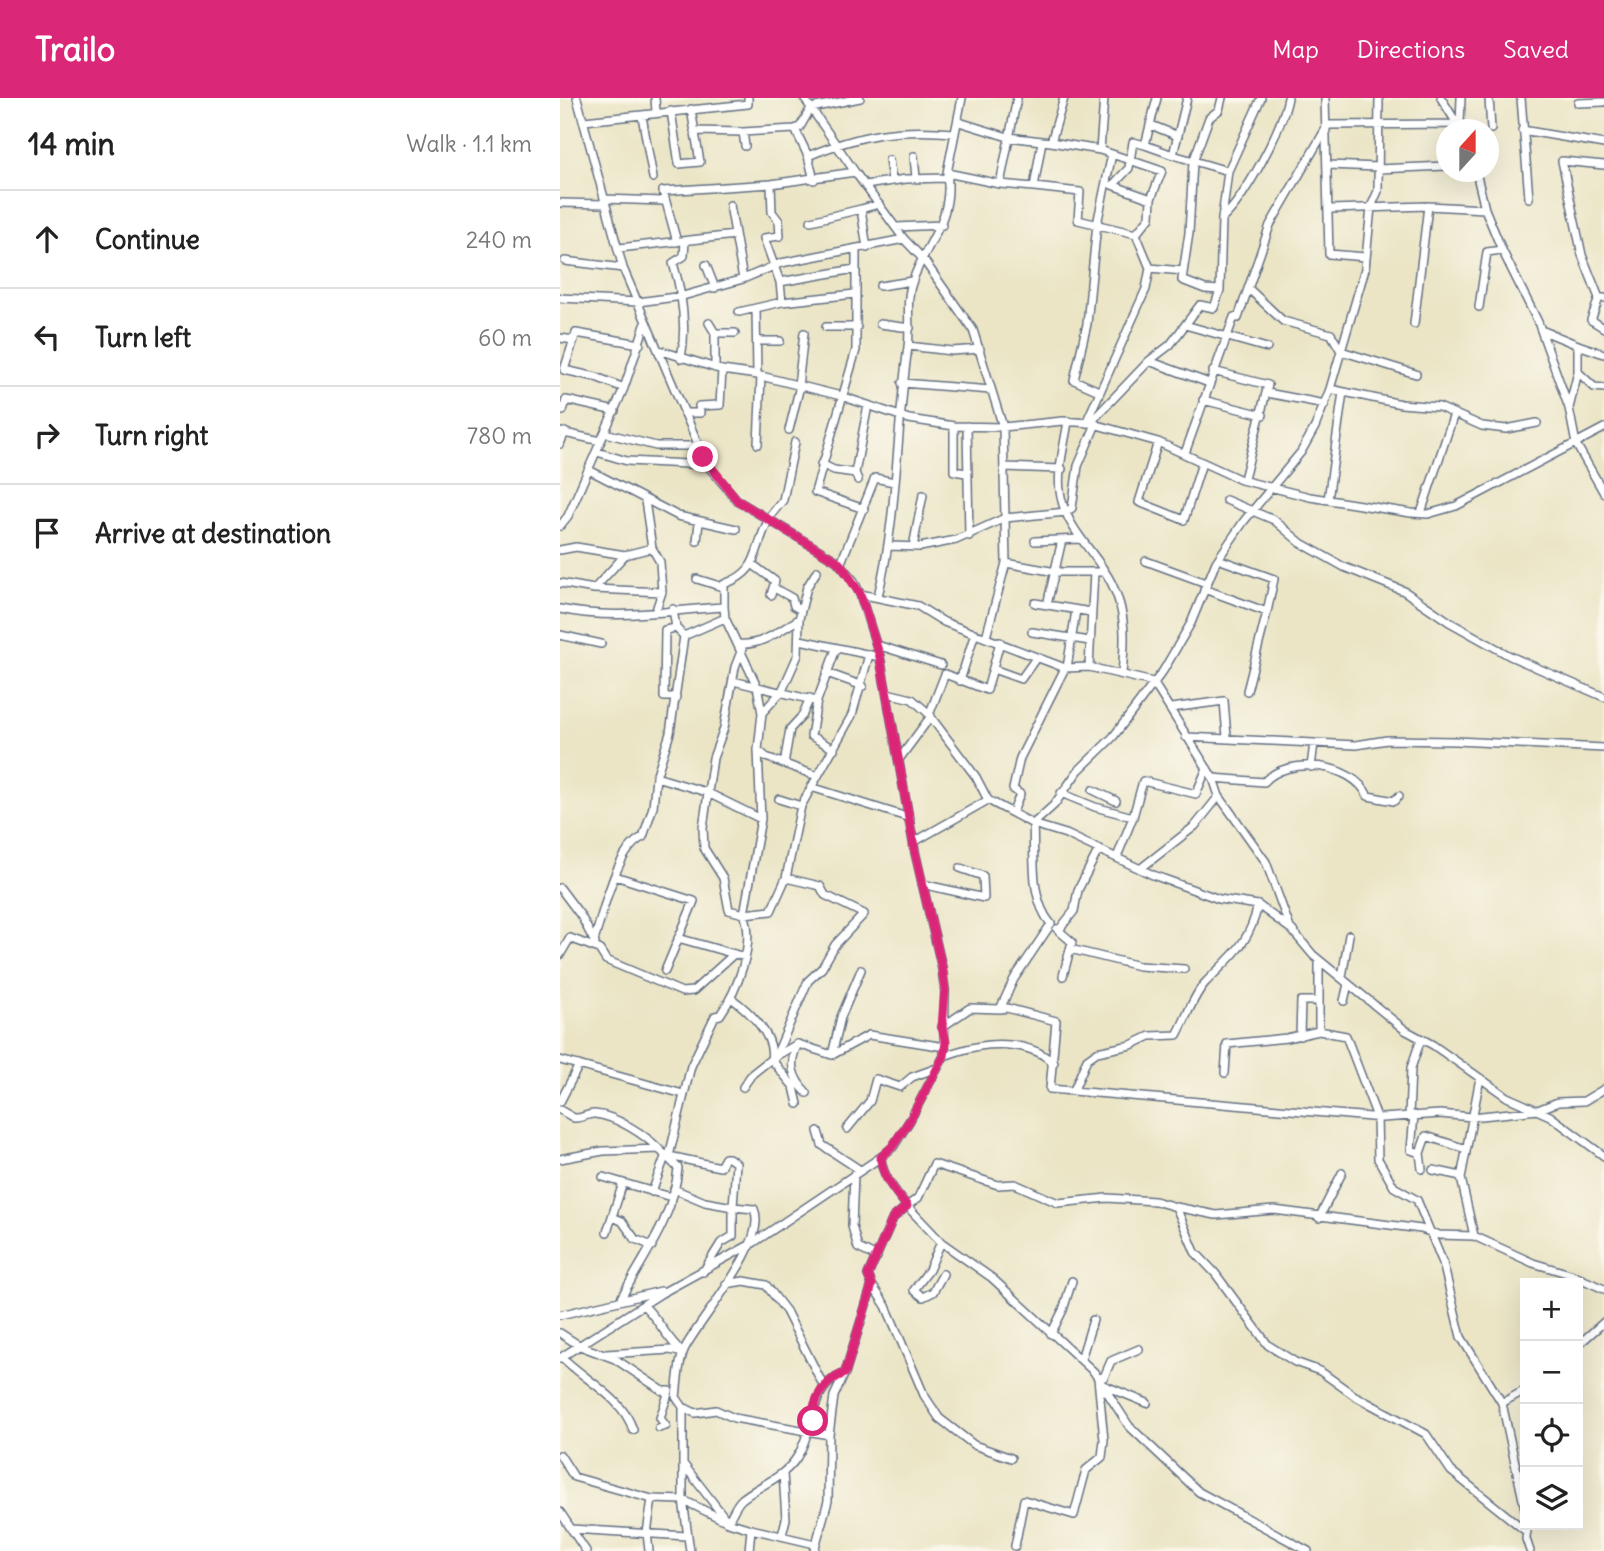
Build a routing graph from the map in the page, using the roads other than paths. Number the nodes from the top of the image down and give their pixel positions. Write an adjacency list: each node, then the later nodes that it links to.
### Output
1 (577, 98): 33 (street)
2 (655, 98): 28 (street)
3 (685, 98): 26 (street)
4 (748, 98): 26 (street)
5 (804, 98): 25 (street)
6 (852, 98): 7 (street); 25 (street)
7 (859, 98)
8 (962, 98): 34 (street)
9 (1017, 98): 45 (street)
10 (1064, 98): 47 (street)
11 (1104, 98): 52 (street)
12 (1157, 98): 35 (street)
13 (1187, 98): 44 (street)
14 (1222, 98): 59 (street)
15 (1261, 98): 65 (street)
16 (1289, 98): 90 (street)
17 (1325, 98): 36 (street)
18 (1379, 98): 37 (street)
19 (1441, 98): 30 (street)
20 (1461, 98): 31 (street)
21 (1489, 98): 32 (street)
22 (1521, 98): 40 (street)
23 (1604, 102): 24 (street)
24 (1578, 103)
25 (811, 108): 39 (street); 48 (street)
26 (688, 109): 27 (street); 41 (street)
27 (671, 111): 28 (street); 41 (street)
28 (656, 112): 29 (street)
29 (642, 116): 33 (street); 67 (street)
30 (1455, 119)
31 (1460, 119)
32 (1490, 119)
33 (584, 121): 81 (street)
34 (958, 122): 43 (street); 45 (street)
35 (1151, 125): 44 (street); 50 (street)
36 (1328, 125): 37 (street); 60 (street); 117 (street)
37 (1379, 127): 38 (street); 63 (street)
38 (1436, 127)
39 (795, 129): 42 (street); 55 (street)
40 (1522, 130): 49 (street); 78 (street)
41 (694, 131): 42 (street)
42 (743, 132): 51 (street)
43 (955, 134): 48 (street); 66 (street)
44 (1178, 136): 54 (street)
45 (1008, 137): 46 (street); 73 (street)
46 (1042, 141): 47 (street); 76 (street)
47 (1051, 142): 52 (street)
48 (836, 144): 55 (street); 64 (street)
49 (1604, 144)
50 (1145, 145): 54 (street); 57 (street)
51 (744, 146)
52 (1100, 150): 53 (street)
53 (1112, 154): 57 (street); 77 (street)
54 (1173, 155): 59 (street)
55 (808, 156): 69 (street)
56 (914, 156): 68 (street)
57 (1131, 158): 74 (street); 79 (street)
58 (889, 160): 70 (street)
59 (1193, 162): 65 (street); 111 (street)
60 (1328, 165): 63 (street); 88 (street)
61 (1604, 165): 122 (street)
62 (1436, 166): 63 (street)
63 (1378, 168): 86 (street)
64 (855, 172): 69 (street); 75 (street)
65 (1228, 172): 90 (street)
66 (947, 175): 68 (street); 73 (street); 93 (street)
67 (653, 178)
68 (916, 178): 70 (street)
69 (814, 180): 72 (street)
70 (892, 180): 75 (street)
71 (1478, 182): 89 (street)
72 (771, 184): 80 (street); 107 (street)
73 (1000, 184): 76 (street)
74 (1114, 184): 77 (street); 79 (street)
75 (865, 185): 83 (street)
76 (1034, 187): 92 (street)
77 (1105, 188): 92 (street)
78 (1529, 198)
79 (1151, 199): 95 (street)
80 (663, 201): 81 (street); 98 (street)
81 (604, 202): 82 (street); 99 (street)
82 (560, 203)
83 (879, 204): 87 (street); 94 (street)
84 (730, 205): 96 (street)
85 (1428, 206): 86 (street); 89 (street); 131 (street)
86 (1371, 207): 88 (street); 103 (street)
87 (861, 209): 91 (street); 100 (street)
88 (1329, 209): 103 (street)
89 (1485, 209): 102 (street)
90 (1222, 219): 118 (street)
91 (811, 221)
92 (1097, 224): 95 (street); 169 (street)
93 (942, 225): 94 (street); 104 (street)
94 (896, 227): 97 (street)
95 (1136, 234): 109 (street)
96 (735, 235): 98 (street); 112 (street)
97 (904, 239): 100 (street); 104 (street)
98 (681, 242): 99 (street); 120 (street)
99 (619, 248): 108 (street)
100 (867, 248): 101 (street)
101 (856, 249): 107 (street); 110 (street)
102 (1502, 250): 125 (street); 137 (street)
103 (1367, 257): 152 (street)
104 (923, 259): 113 (street); 150 (street)
105 (565, 261): 108 (street)
106 (706, 265): 116 (street)
107 (774, 267): 112 (street); 114 (street)
108 (623, 268): 123 (street)
109 (1150, 268): 111 (street); 169 (street)
110 (855, 269): 114 (street); 119 (street)
111 (1183, 271): 118 (street)
112 (743, 279): 116 (street)
113 (912, 281): 115 (street); 135 (street)
114 (780, 282): 124 (street)
115 (880, 286)
116 (715, 288): 120 (street)
117 (1249, 289): 141 (street); 152 (street)
118 (1220, 290): 132 (street)
119 (855, 294): 124 (street); 134 (street)
120 (683, 296): 123 (street); 154 (street)
121 (560, 298): 123 (street)
122 (1602, 298): 136 (street)
123 (638, 302): 129 (street)
124 (782, 302): 126 (street)
125 (1479, 307)
126 (756, 308): 127 (street); 144 (street)
127 (739, 312)
128 (709, 323): 138 (street)
129 (645, 324): 146 (street); 151 (street)
130 (880, 324): 135 (street)
131 (1414, 324)
132 (1185, 325): 141 (street); 155 (street)
133 (826, 327): 134 (street)
134 (857, 327): 172 (street)
135 (910, 328): 148 (street)
136 (1604, 328)
137 (1541, 330): 147 (street); 176 (street)
138 (715, 333): 139 (street); 156 (street)
139 (735, 333)
140 (804, 333): 164 (street)
141 (1227, 337): 149 (street); 157 (street)
142 (560, 338): 143 (street)
143 (574, 340): 146 (street); 160 (street)
144 (757, 341): 145 (street); 161 (street)
145 (780, 341)
146 (640, 344): 165 (street)
147 (1578, 345): 153 (street); 158 (street)
148 (908, 346): 150 (street); 162 (street)
149 (1267, 348)
150 (980, 349): 168 (street)
151 (659, 350): 154 (street); 179 (street)
152 (1341, 351): 159 (street); 167 (street)
153 (1604, 354)
154 (681, 359): 156 (street)
155 (1149, 361): 163 (street); 184 (street)
156 (719, 369): 161 (street); 179 (street)
157 (1213, 371): 163 (street); 171 (street)
158 (1578, 372): 166 (street); 176 (street)
159 (1416, 374)
160 (561, 375): 165 (street)
161 (759, 376): 164 (street); 198 (street)
162 (902, 383): 168 (street); 182 (street)
163 (1209, 383): 173 (street)
164 (799, 386): 172 (street); 190 (street)
165 (624, 388): 178 (street)
166 (1604, 388)
167 (1330, 389): 170 (street); 174 (street)
168 (991, 390): 188 (street)
169 (1099, 391): 184 (street)
170 (1343, 392): 180 (street); 215 (street)
171 (1266, 393): 174 (street); 181 (street)
172 (841, 396): 175 (street); 203 (street)
173 (1203, 400): 181 (street); 201 (street)
174 (1325, 404): 211 (street)
175 (868, 405): 182 (street); 203 (street)
176 (1569, 408): 196 (street)
177 (563, 411): 178 (street)
178 (615, 411): 192 (street)
179 (684, 413): 199 (street)
180 (1454, 414): 185 (street); 221 (street)
181 (1263, 415): 209 (street)
182 (898, 416): 186 (street); 210 (street)
183 (1068, 421): 184 (street); 188 (street); 206 (street)
184 (1091, 423): 195 (street); 220 (street)
185 (1537, 423)
186 (954, 426): 187 (street); 208 (street)
187 (967, 426): 188 (street); 208 (street)
188 (1003, 427): 205 (street)
189 (1604, 428): 196 (street)
190 (789, 430)
191 (563, 432): 193 (street); 197 (street)
192 (605, 433): 193 (street); 199 (street)
193 (601, 442): 200 (street)
194 (795, 442): 224 (street)
195 (1158, 442): 201 (street); 202 (street)
196 (1576, 443): 212 (street); 221 (street)
197 (560, 444)
198 (758, 444)
199 (698, 446): 204 (street)
200 (597, 452): 204 (street); 207 (street)
201 (1185, 453): 202 (street)
202 (1202, 463): 209 (street)
203 (821, 464): 217 (street)
204 (707, 465): 224 (street)
205 (1004, 467): 206 (street); 223 (street)
206 (1062, 469): 220 (street)
207 (589, 470): 216 (street); 222 (street)
208 (966, 473): 228 (street)
209 (1244, 480): 211 (street)
210 (894, 482): 217 (street); 233 (street)
211 (1273, 487): 215 (street); 218 (street)
212 (1604, 493)
213 (923, 495): 234 (street)
214 (1226, 500): 218 (street)
215 (1328, 500): 221 (street)
216 (645, 501): 225 (street); 235 (street)
217 (864, 509): 242 (street)
218 (1254, 509): 238 (street); 299 (street)
219 (560, 512): 222 (street)
220 (1066, 512): 223 (street); 229 (street)
221 (1421, 513)
222 (568, 516): 226 (street)
223 (1005, 518): 228 (street); 240 (street)
224 (767, 520): 241 (street); 242 (street)
225 (699, 522): 227 (street); 231 (street)
226 (560, 526)
227 (736, 529)
228 (969, 536): 234 (street)
229 (1080, 539): 230 (street); 246 (street)
230 (1062, 540): 232 (street); 244 (street)
231 (697, 541)
232 (1035, 541)
233 (890, 546): 234 (street); 254 (street)
234 (913, 547)
235 (652, 548): 237 (street); 252 (street)
236 (560, 550): 237 (street)
237 (625, 555): 251 (street)
238 (1218, 559): 249 (street); 264 (street)
239 (1146, 561): 249 (street)
240 (1006, 563): 244 (street); 272 (street)
241 (752, 564): 250 (street); 261 (street)
242 (840, 565): 253 (street)
243 (817, 571): 261 (street)
244 (1056, 572): 245 (street); 256 (street)
245 (1094, 572): 246 (street); 263 (street)
246 (1104, 572): 289 (street)
247 (696, 579): 250 (street)
248 (560, 583): 251 (street)
249 (1205, 586): 264 (street); 292 (street)
250 (723, 587): 257 (street)
251 (594, 589): 252 (street)
252 (662, 592): 260 (street)
253 (860, 594): 254 (street); 278 (street)
254 (878, 596): 269 (street)
255 (1035, 603): 256 (street)
256 (1046, 605): 262 (street)
257 (724, 607): 259 (street); 265 (street)
258 (560, 609): 260 (street)
259 (673, 609): 260 (street); 267 (street)
260 (656, 610)
261 (801, 610): 266 (street)
262 (1076, 610): 263 (street); 273 (street)
263 (1091, 612): 275 (street)
264 (1267, 612): 296 (street)
265 (725, 618): 271 (street); 279 (street)
266 (799, 619): 274 (street); 279 (street)
267 (676, 628): 271 (street); 298 (street)
268 (1032, 632): 273 (street)
269 (975, 633): 272 (street); 291 (street)
270 (560, 635): 277 (street)
271 (684, 636): 298 (street)
272 (986, 636): 276 (street)
273 (1072, 638): 275 (street); 286 (street)
274 (800, 640): 280 (street); 295 (street)
275 (1090, 641): 285 (street)
276 (1000, 642): 283 (street); 287 (street)
277 (601, 644)
278 (877, 645): 282 (street); 284 (street)
279 (740, 647): 290 (street); 293 (street)
280 (836, 649): 281 (street); 288 (street)
281 (869, 655): 282 (street); 294 (street)
282 (880, 657): 297 (street)
283 (1036, 658): 286 (street); 287 (street)
284 (941, 665)
285 (1090, 667): 286 (street); 289 (street)
286 (1066, 668): 327 (street)
287 (993, 669): 291 (street)
288 (827, 673): 294 (street); 300 (street)
289 (1122, 674): 292 (street)
290 (733, 681): 293 (street); 318 (street)
291 (960, 681): 303 (street)
292 (1153, 682): 301 (street); 319 (street)
293 (757, 686): 295 (street); 302 (street)
294 (863, 686): 308 (street)
295 (782, 691): 300 (street); 302 (street)
296 (1247, 691)
297 (887, 693): 303 (street); 310 (street)
298 (676, 697): 315 (street)
299 (1604, 697)
300 (813, 699): 308 (street); 311 (street)
301 (1171, 708): 304 (street); 305 (street)
302 (762, 713): 309 (street)
303 (930, 715): 310 (street); 323 (street)
304 (1186, 737): 305 (street); 313 (street)
305 (1227, 737): 306 (street)
306 (1314, 743): 307 (street); 312 (street)
307 (1604, 748)
308 (834, 749): 314 (street)
309 (758, 750): 311 (street); 330 (street)
310 (900, 758): 329 (street)
311 (784, 764): 314 (street)
312 (1311, 767): 316 (street); 321 (street)
313 (1206, 768): 316 (street); 328 (street)
314 (817, 776): 317 (street)
315 (656, 777): 318 (street); 337 (street)
316 (1213, 778): 320 (street)
317 (811, 787): 325 (street); 329 (street)
318 (706, 792): 330 (street); 342 (street)
319 (1061, 793): 326 (street); 331 (street)
320 (1219, 796): 336 (street); 344 (street)
321 (1399, 796)
322 (779, 799): 325 (street)
323 (988, 800): 327 (street); 332 (street)
324 (1116, 801): 326 (street)
325 (801, 806): 338 (street)
326 (1095, 807): 328 (street)
327 (1013, 812): 331 (street)
328 (1133, 817): 334 (street)
329 (910, 818): 332 (street)
330 (761, 819): 342 (street)
331 (1033, 824): 333 (street); 343 (street)
332 (914, 842): 339 (street)
333 (1099, 849): 334 (street); 345 (street)
334 (1117, 857): 336 (street)
335 (960, 868): 339 (street)
336 (1140, 869): 341 (street)
337 (615, 876): 347 (street); 348 (street)
338 (786, 878): 342 (street); 373 (street)
339 (922, 884): 365 (street)
340 (560, 888): 348 (street)
341 (1258, 905): 344 (street); 383 (street)
342 (744, 914): 353 (street)
343 (1051, 924): 345 (street); 364 (street)
344 (1290, 928): 354 (street)
345 (1059, 930): 350 (street)
346 (1349, 935): 359 (street)
347 (678, 938): 352 (street); 357 (street)
348 (594, 941): 349 (street)
349 (599, 949): 351 (street); 352 (street)
350 (1070, 949): 355 (street); 358 (street)
351 (560, 954)
352 (734, 954): 353 (street)
353 (745, 957): 361 (street)
354 (1319, 960): 359 (street); 362 (street)
355 (1184, 969)
356 (862, 970): 371 (street)
357 (665, 971)
358 (1063, 976)
359 (1342, 977): 360 (street)
360 (1348, 984): 363 (street); 368 (street)
361 (731, 998): 373 (street); 385 (street)
362 (1318, 1001): 366 (street); 367 (street)
363 (1344, 1001)
364 (1000, 1009): 365 (street); 375 (street)
365 (942, 1027): 370 (street)
366 (1319, 1031): 367 (street); 392 (street)
367 (1300, 1036): 378 (street)
368 (1421, 1039): 379 (street); 390 (street)
369 (798, 1044): 371 (street); 373 (street); 380 (street)
370 (945, 1047): 371 (street); 372 (street)
371 (832, 1055)
372 (944, 1056): 375 (street); 377 (street)
373 (773, 1058): 380 (street); 381 (street)
374 (560, 1060): 376 (street)
375 (1054, 1062): 383 (street)
376 (579, 1065): 385 (street); 386 (street)
377 (937, 1068): 393 (street); 400 (street)
378 (1225, 1073)
379 (1480, 1078): 389 (street); 391 (street)
380 (794, 1084): 384 (street); 387 (street)
381 (743, 1087)
382 (1604, 1089): 389 (street)
383 (1074, 1090): 392 (street)
384 (807, 1093)
385 (683, 1094): 398 (street)
386 (560, 1102)
387 (798, 1104)
388 (560, 1110): 395 (street)
389 (1538, 1110): 391 (street); 399 (street)
390 (1412, 1116): 391 (street); 392 (street); 397 (street)
391 (1472, 1117): 396 (street)
392 (1377, 1118): 417 (street)
393 (848, 1129)
394 (818, 1131): 404 (street)
395 (659, 1149): 398 (street); 401 (street)
396 (1466, 1149): 397 (street); 406 (street)
397 (1420, 1153): 402 (street)
398 (669, 1156): 409 (street); 410 (street); 412 (street)
399 (1604, 1156)
400 (881, 1157): 404 (street); 411 (street)
401 (560, 1159)
402 (1422, 1169)
403 (1433, 1170): 406 (street)
404 (857, 1172): 419 (street); 422 (street)
405 (1342, 1173): 415 (street)
406 (1461, 1176): 418 (street)
407 (603, 1177): 408 (street)
408 (623, 1183): 409 (street); 414 (street)
409 (652, 1192): 410 (street)
410 (672, 1193): 412 (street); 421 (street)
411 (907, 1206): 413 (street); 420 (street); 422 (street)
412 (733, 1207): 419 (street); 423 (street)
413 (1176, 1208): 415 (street); 465 (street)
414 (612, 1217): 416 (street); 421 (street)
415 (1319, 1218): 417 (street)
416 (607, 1232)
417 (1432, 1232): 418 (street); 449 (street)
418 (1475, 1236): 428 (street)
419 (753, 1242): 423 (street); 426 (street)
420 (941, 1242): 424 (street); 436 (street)
421 (652, 1246): 430 (street)
422 (877, 1256): 427 (street)
423 (702, 1273): 429 (street)
424 (943, 1274)
425 (1072, 1280): 436 (street)
426 (726, 1284): 440 (street); 446 (street)
427 (872, 1285): 444 (street); 457 (street)
428 (1604, 1289)
429 (670, 1290): 430 (street); 431 (street)
430 (620, 1300): 432 (street)
431 (643, 1305): 438 (street); 440 (street)
432 (560, 1315)
433 (1093, 1320): 443 (street)
434 (1604, 1322): 437 (street)
435 (560, 1334): 438 (street)
436 (1051, 1334): 443 (street)
437 (1583, 1341)
438 (580, 1346): 441 (street); 442 (street)
439 (1139, 1349): 445 (street)
440 (683, 1353): 441 (street); 451 (street)
441 (599, 1354): 450 (street)
442 (561, 1358): 453 (street)
443 (1081, 1359): 445 (street)
444 (845, 1373): 446 (street); 455 (street)
445 (1100, 1381): 448 (street); 472 (street); 478 (street)
446 (824, 1387): 454 (street)
447 (1520, 1393): 449 (street)
448 (1147, 1403)
449 (1502, 1403): 460 (street)
450 (667, 1405): 451 (street); 452 (street)
451 (680, 1405): 454 (street); 458 (street)
452 (659, 1428)
453 (633, 1430)
454 (809, 1431): 455 (street); 459 (street)
455 (829, 1435): 473 (street)
456 (560, 1455): 461 (street)
457 (1011, 1458)
458 (683, 1464): 462 (street); 464 (street)
459 (783, 1473): 464 (street); 470 (street)
460 (1520, 1487)
461 (652, 1499): 462 (street); 469 (street)
462 (683, 1500): 464 (street); 471 (street)
463 (560, 1512): 466 (street)
464 (729, 1522): 467 (street)
465 (1520, 1524)
466 (571, 1529): 469 (street); 474 (street)
467 (751, 1529): 470 (street); 477 (street)
468 (1527, 1530): 479 (street)
469 (647, 1533): 471 (street); 475 (street)
470 (782, 1535): 473 (street)
471 (687, 1536): 476 (street)
472 (1015, 1546)
473 (815, 1547)
474 (586, 1551)
475 (649, 1551)
476 (690, 1551)
477 (749, 1551)
478 (1308, 1551)
479 (1530, 1551)

